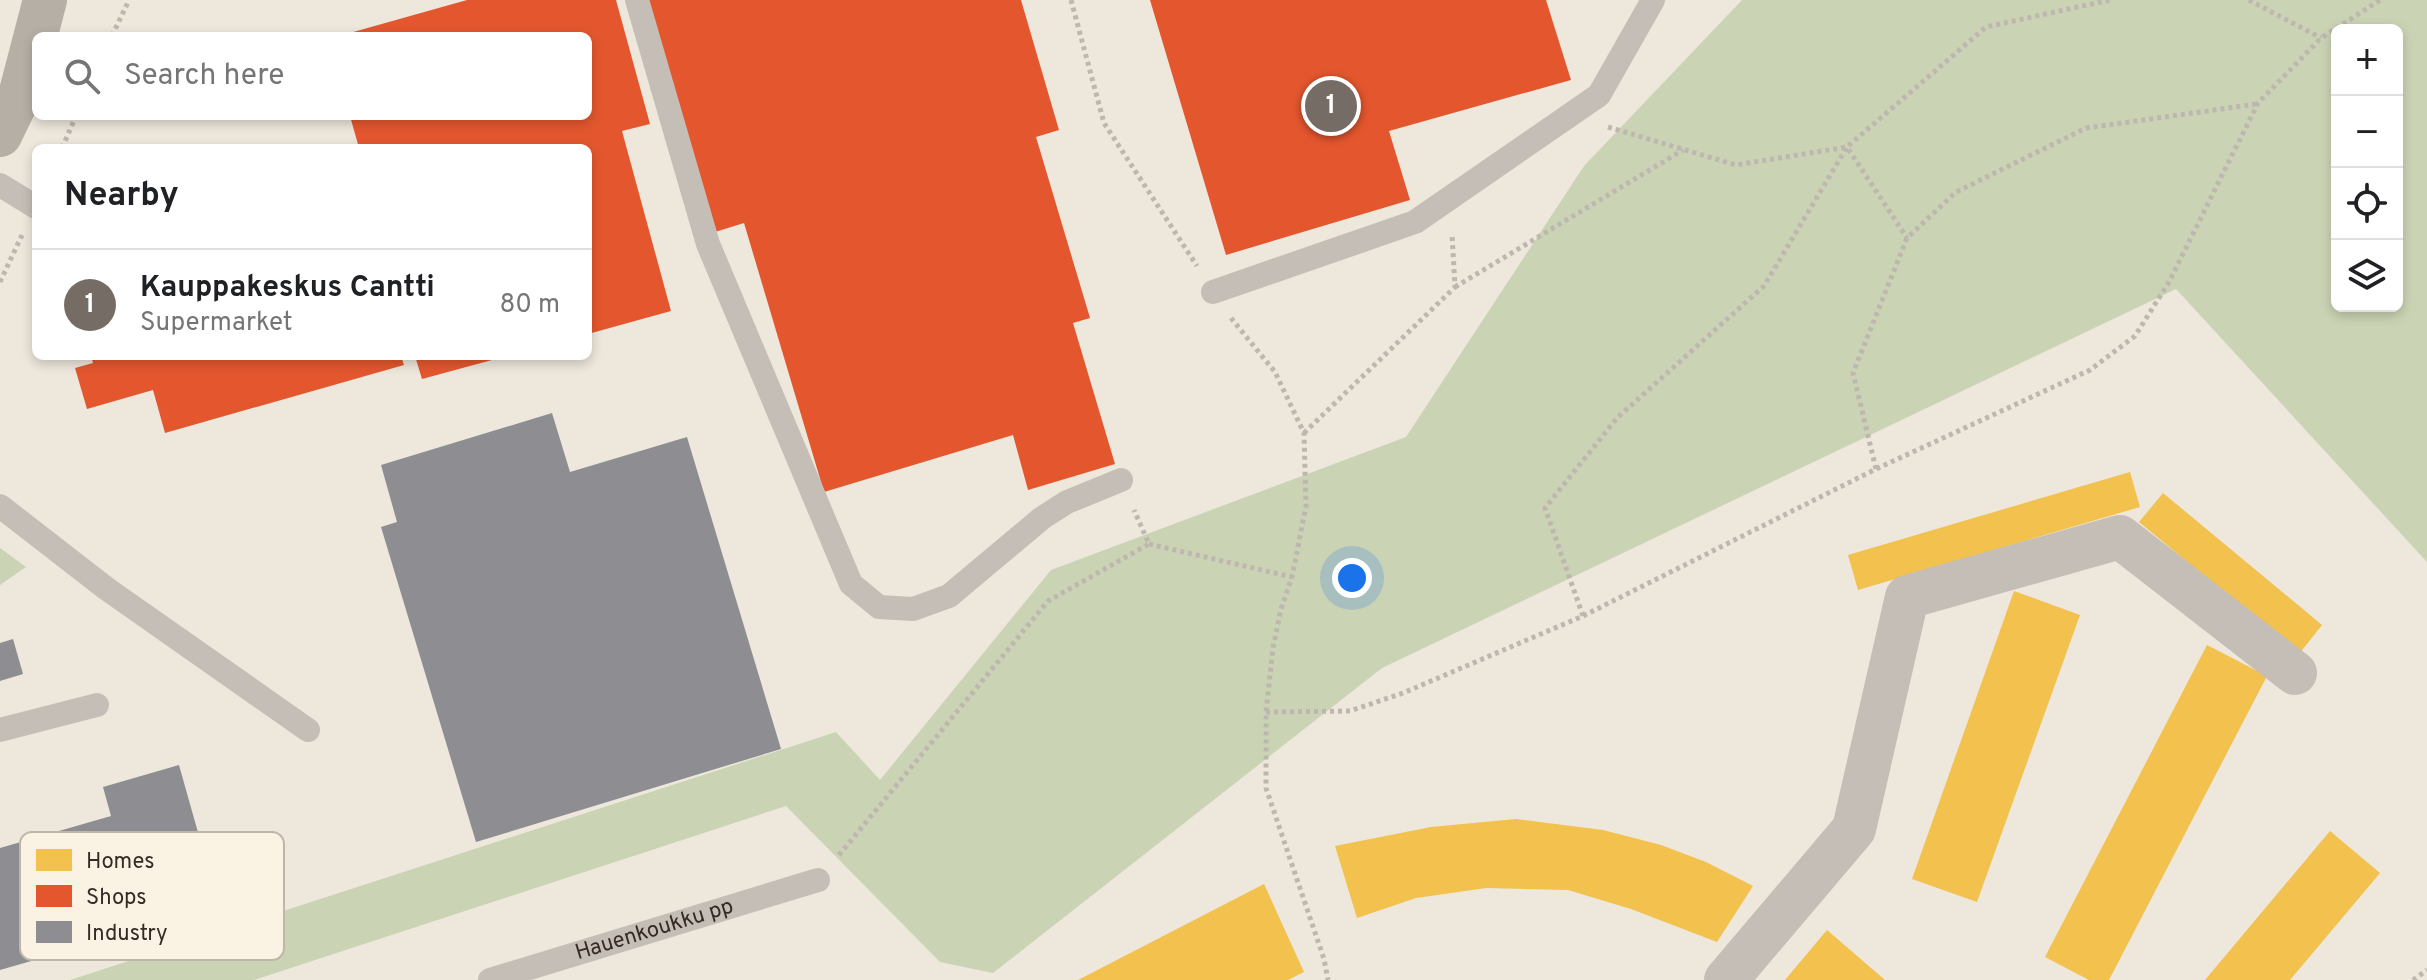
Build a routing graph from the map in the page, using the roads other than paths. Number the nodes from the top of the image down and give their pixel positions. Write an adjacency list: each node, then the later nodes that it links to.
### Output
1 (45, 0): 4 (street)
2 (637, 0): 10 (lane)
3 (1653, 0): 9 (lane)
4 (37, 32)
5 (32, 50): 6 (street)
6 (0, 135)
7 (0, 185): 8 (lane)
8 (32, 205)
9 (1213, 292)
10 (1121, 480)
11 (0, 506): 15 (lane)
12 (2295, 673): 18 (street)
13 (97, 705): 14 (lane)
14 (0, 730)
15 (308, 730)
16 (818, 880): 17 (lane, Hauenkoukku pp)
17 (490, 980)
18 (1726, 980)

